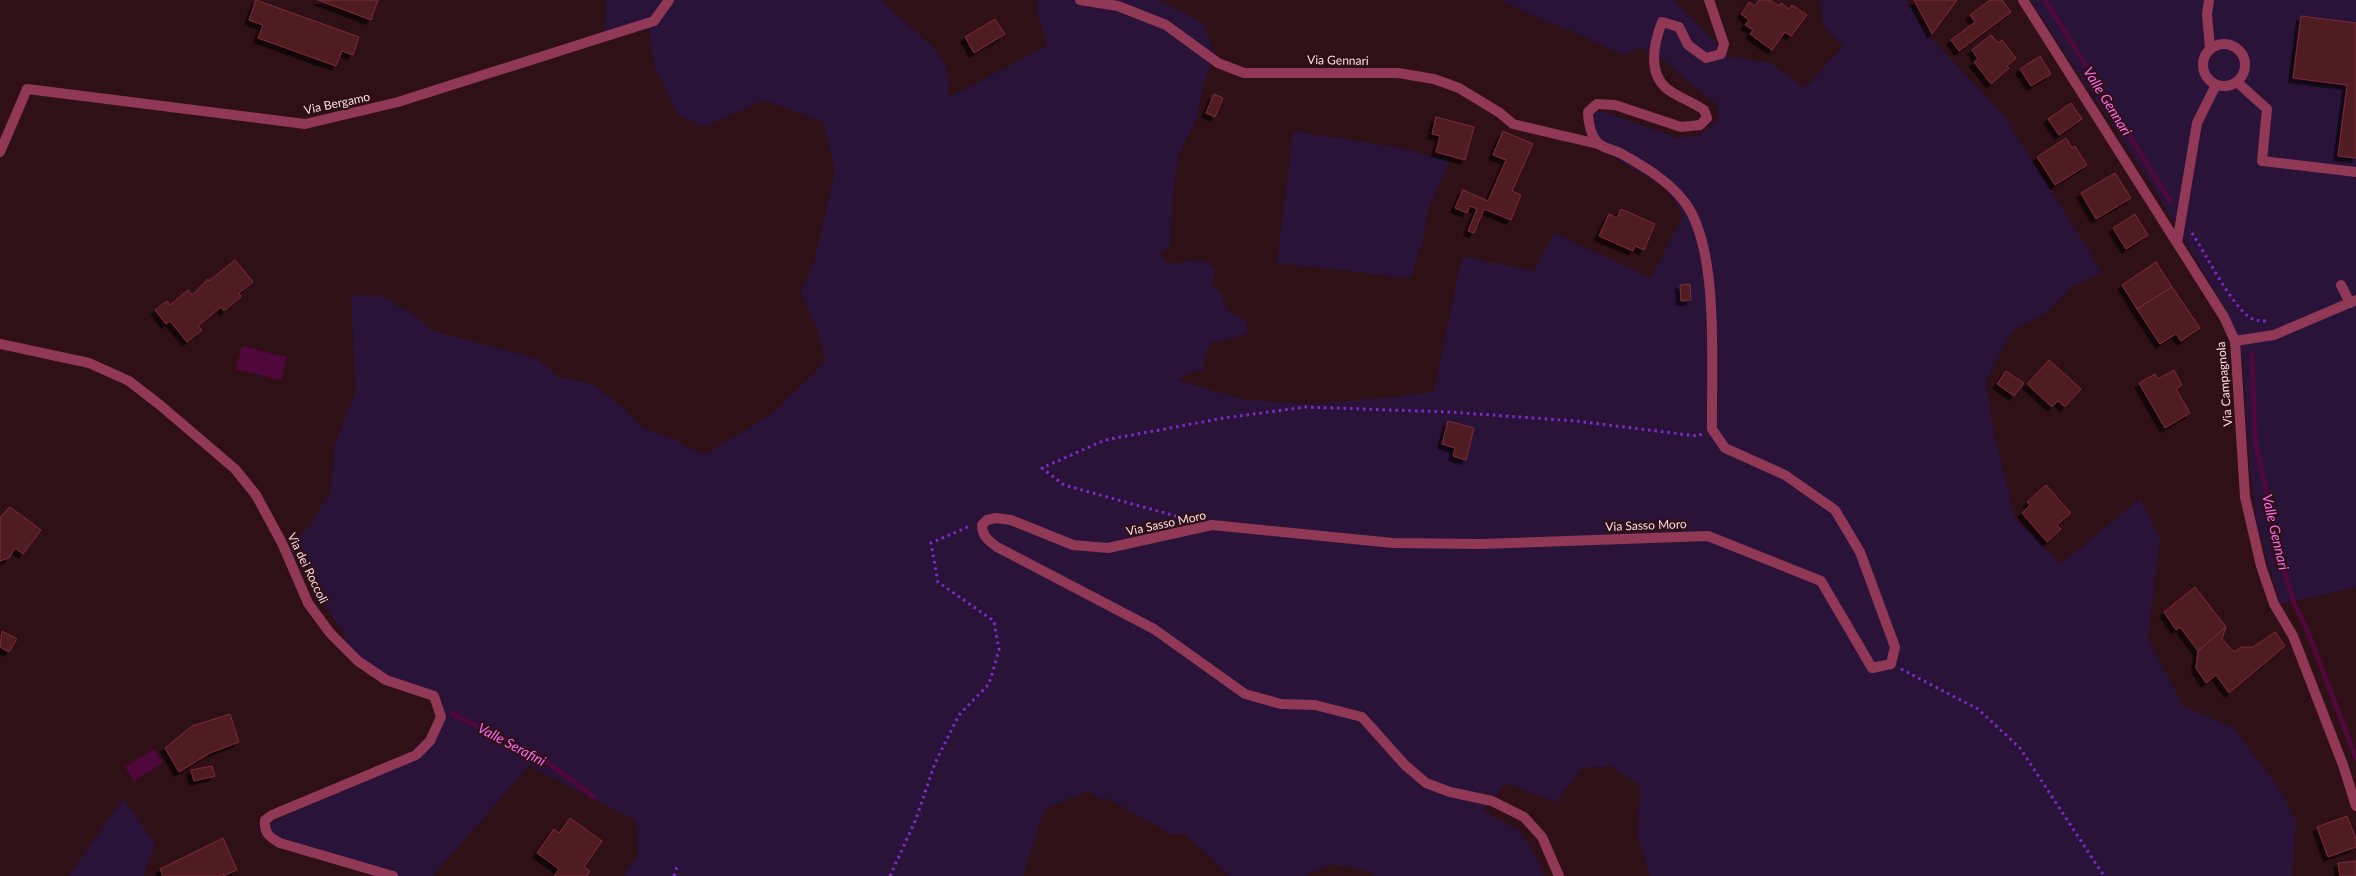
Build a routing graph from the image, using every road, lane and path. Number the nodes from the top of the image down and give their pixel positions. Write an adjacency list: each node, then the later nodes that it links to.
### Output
1 (669, 0): 10 (street, Via Bergamo)
2 (1080, 0): 9 (street, Via Gennari)
3 (1709, 0): 9 (street)
4 (2023, 0): 13 (street, Via Campagnola)
5 (2209, 0): 6 (street)
6 (2210, 48): 7 (street); 8 (street)
7 (2238, 82): 8 (street); 11 (street)
8 (2216, 85): 12 (street)
9 (1598, 144): 19 (street)
10 (0, 152)
11 (2356, 172)
12 (2183, 218): 13 (street); 16 (path)
13 (2177, 244): 17 (street, Via Campagnola)
14 (2341, 285): 15 (street)
15 (2353, 301): 17 (street)
16 (2268, 321)
17 (2235, 341): 23 (street, Via Campagnola)
18 (0, 344): 25 (street, Via dei Roccoli)
19 (1712, 429): 20 (path); 22 (street)
20 (1185, 518)
21 (982, 525): 22 (street, Via Sasso Moro); 27 (path); 28 (street)
22 (1891, 664): 29 (path)
23 (2356, 806)
24 (678, 864): 26 (path)
25 (393, 876)
26 (674, 876)
27 (890, 876)
28 (1559, 876)
29 (2104, 876)

